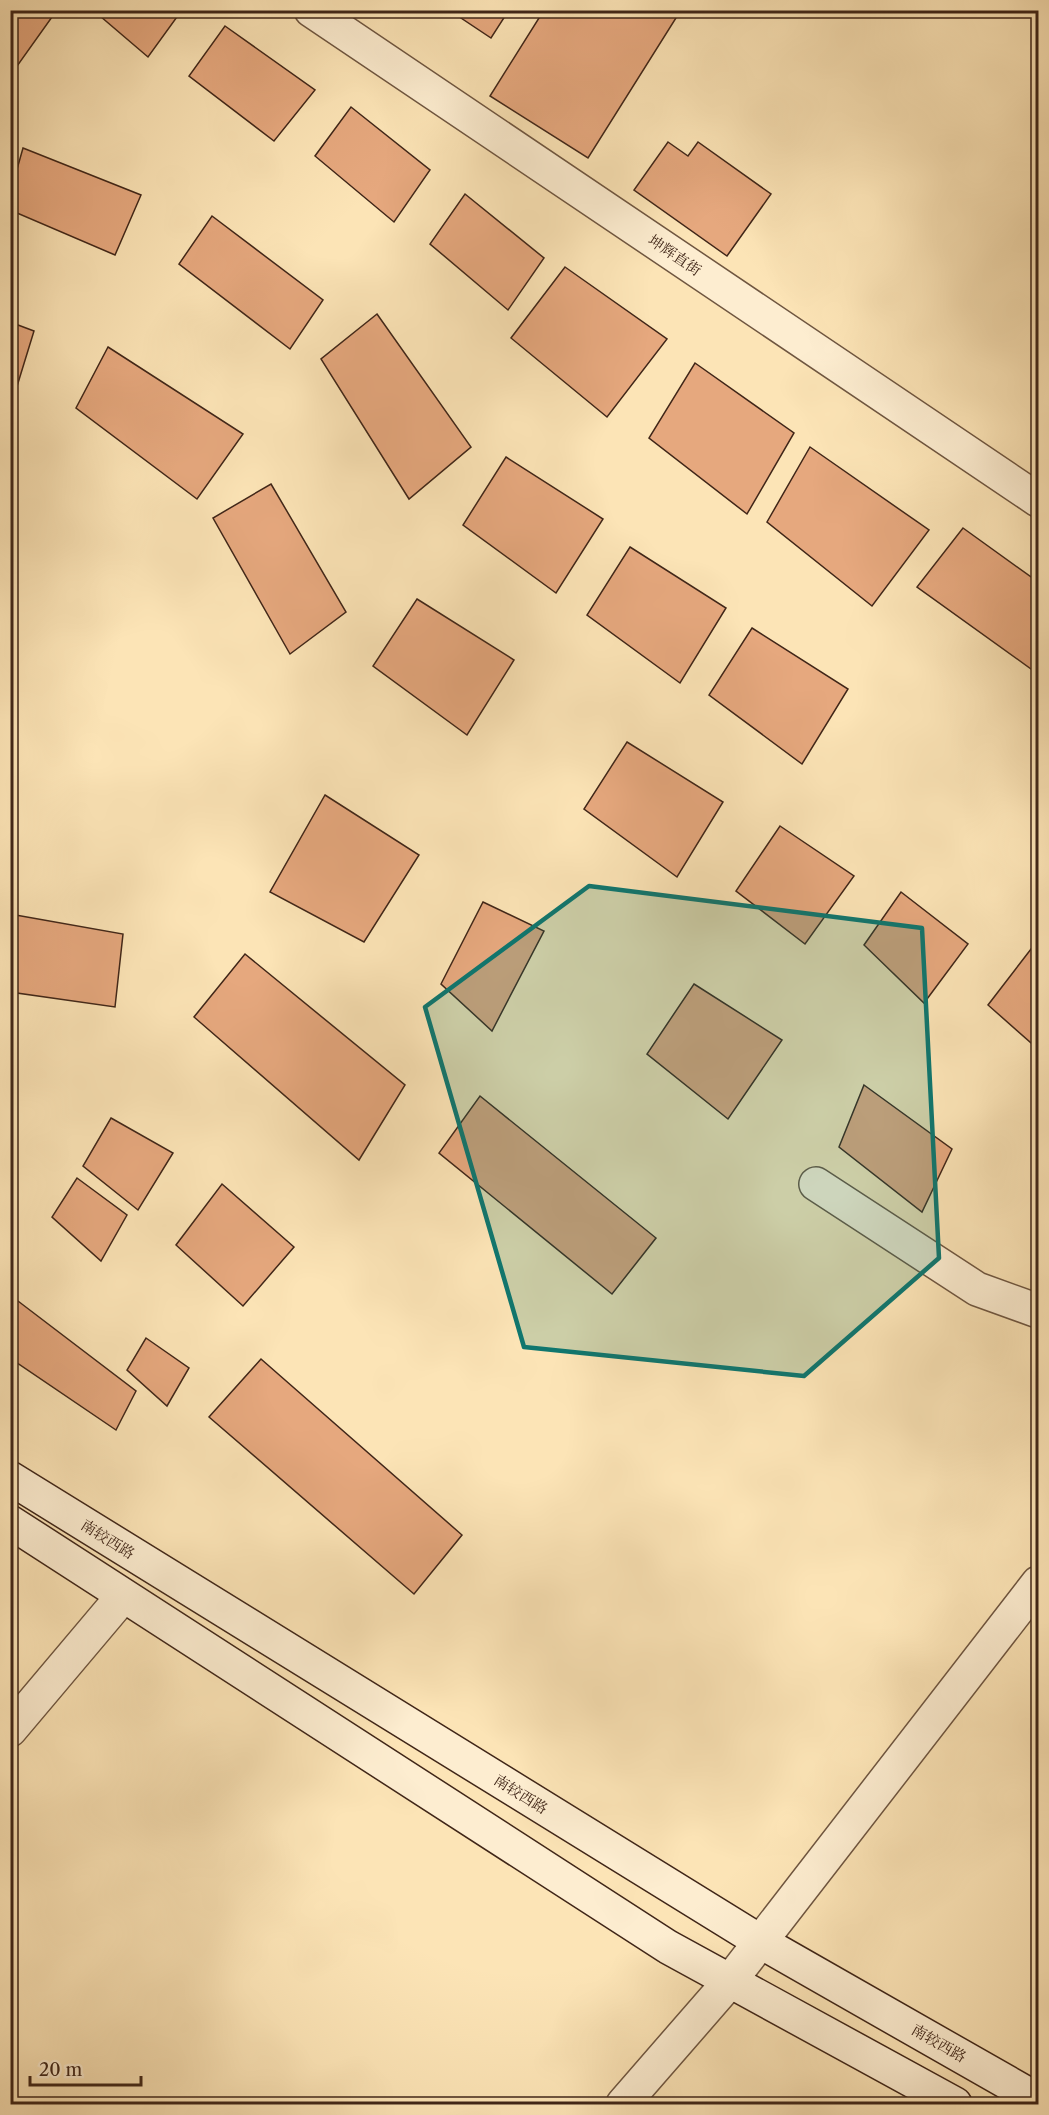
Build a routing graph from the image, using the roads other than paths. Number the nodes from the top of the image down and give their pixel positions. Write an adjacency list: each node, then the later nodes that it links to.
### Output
1 (311, 10): 2 (main road, 坤辉直街)
2 (1038, 500)
3 (816, 1184): 4 (main road)
4 (1038, 1311)
5 (10, 1478): 10 (main road, 南较西路)
6 (10, 1522): 8 (main road)
7 (1038, 1583): 10 (main road)
8 (123, 1596): 9 (main road); 11 (main road)
9 (10, 1730)
10 (761, 1942): 11 (main road); 12 (main road, 南较西路)
11 (730, 1981): 13 (main road); 14 (main road)
12 (1038, 2100)
13 (622, 2104)
14 (955, 2104)

